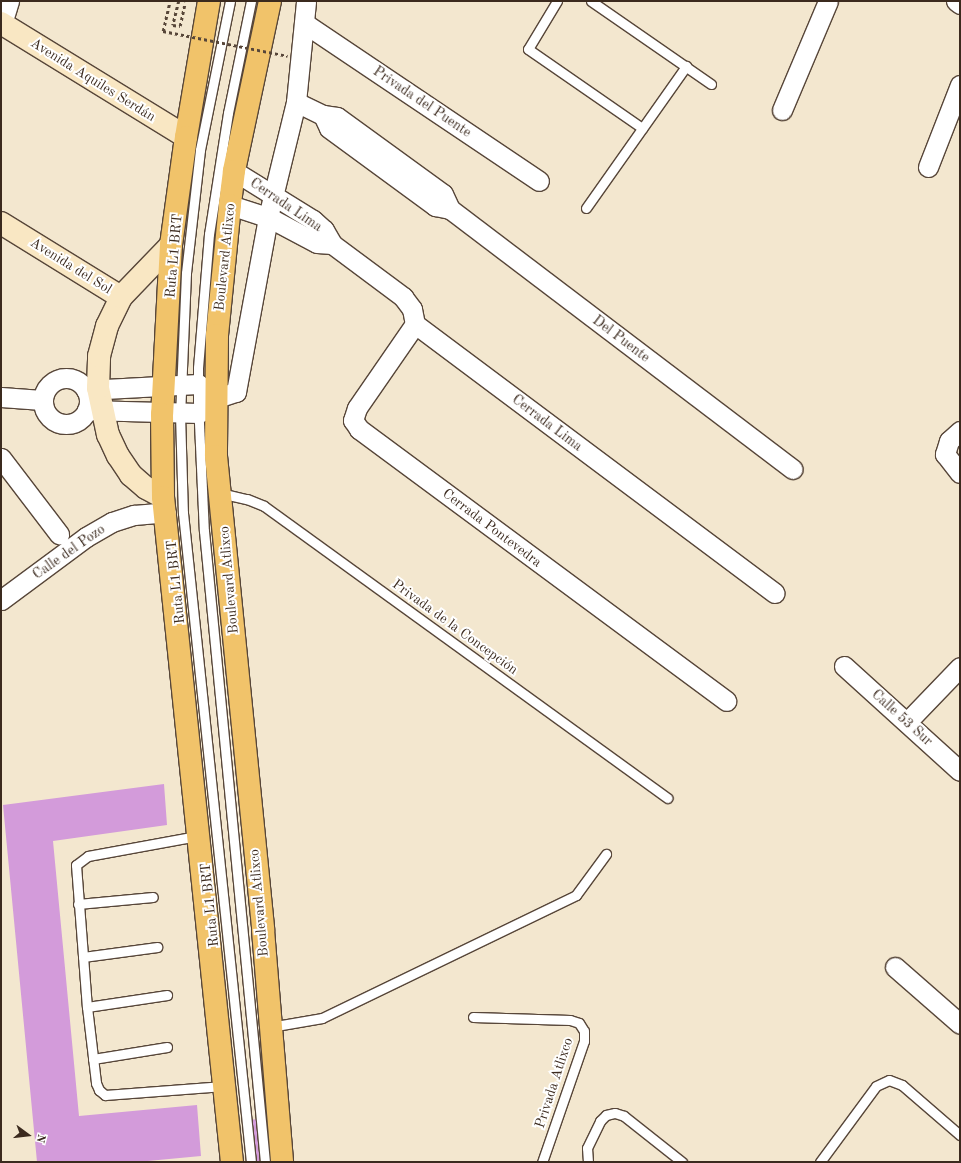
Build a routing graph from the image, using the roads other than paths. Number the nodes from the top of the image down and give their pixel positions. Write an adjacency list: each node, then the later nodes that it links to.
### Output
1 (9, 1): 13 (street)
2 (209, 1): 20 (main road)
3 (230, 1): 34 (lane, Ruta L1 BRT)
4 (251, 1): 33 (lane)
5 (270, 1): 22 (main road, Boulevard Atlixco)
6 (306, 1): 12 (street)
7 (591, 1): 14 (lane)
8 (828, 1): 18 (street)
9 (956, 1): 11 (street)
10 (555, 2): 19 (lane)
11 (960, 4)
12 (304, 23): 17 (street); 23 (street, Privada del Puente)
13 (2, 24): 20 (main road, Avenida Aquiles Serdán)
14 (686, 66): 15 (lane); 19 (lane)
15 (711, 84)
16 (960, 85): 21 (street)
17 (296, 102): 24 (street); 44 (street, Del Puente)
18 (782, 110)
19 (642, 128): 26 (lane)
20 (186, 137): 30 (main road)
21 (928, 167)
22 (234, 171): 24 (street, Cerrada Lima); 25 (main road, Boulevard Atlixco)
23 (539, 180)
24 (272, 196): 27 (street); 29 (street, Cerrada Lima)
25 (230, 205): 27 (street, Cerrada Lima); 37 (main road, Boulevard Atlixco)
26 (586, 208)
27 (268, 217): 29 (street, Cerrada Lima); 37 (street)
28 (1, 223): 31 (main road, Avenida del Sol)
29 (332, 244): 32 (street, Cerrada Lima)
30 (171, 245): 31 (main road, Avenida del Sol); 34 (main road)
31 (121, 297): 35 (main road)
32 (415, 324): 49 (street, Cerrada Lima); 53 (street, Cerrada Pontevedra)
33 (198, 384): 34 (street); 37 (street); 40 (lane)
34 (171, 385): 35 (street); 41 (main road)
35 (92, 389): 38 (street); 39 (main road)
36 (1, 397): 38 (street)
37 (217, 398): 40 (street); 46 (main road, Boulevard Atlixco)
38 (42, 400): 39 (street)
39 (94, 411): 41 (street); 47 (main road)
40 (199, 413): 41 (street); 75 (lane)
41 (171, 414): 47 (main road); 74 (lane, Ruta L1 BRT)
42 (960, 432): 45 (street)
43 (1, 458): 48 (street)
44 (792, 469)
45 (960, 473)
46 (220, 493): 56 (lane, Privada de la Concepción); 68 (main road, Boulevard Atlixco)
47 (165, 504): 50 (street, Calle del Pozo); 57 (main road)
48 (59, 534)
49 (774, 593)
50 (1, 600)
51 (844, 666): 54 (street, Calle 53 Sur)
52 (960, 667): 54 (street)
53 (726, 701)
54 (907, 722): 55 (street, Calle 53 Sur)
55 (960, 771)
56 (667, 798)
57 (197, 836): 60 (lane); 71 (main road)
58 (606, 854): 68 (lane)
59 (153, 897): 60 (lane)
60 (78, 904): 62 (lane)
61 (156, 946): 62 (lane)
62 (83, 957): 65 (lane)
63 (895, 967): 67 (street)
64 (167, 995): 65 (lane)
65 (88, 1007): 70 (lane)
66 (473, 1017): 77 (lane, Privada Atlixco)
67 (960, 1024)
68 (270, 1027): 76 (main road, Boulevard Atlixco)
69 (167, 1047): 70 (lane)
70 (93, 1059): 71 (lane)
71 (224, 1086): 73 (main road)
72 (960, 1135): 80 (lane)
73 (232, 1162)
74 (251, 1162)
75 (266, 1162)
76 (282, 1162)
77 (542, 1162)
78 (588, 1162): 79 (lane)
79 (682, 1162)
80 (820, 1162)

